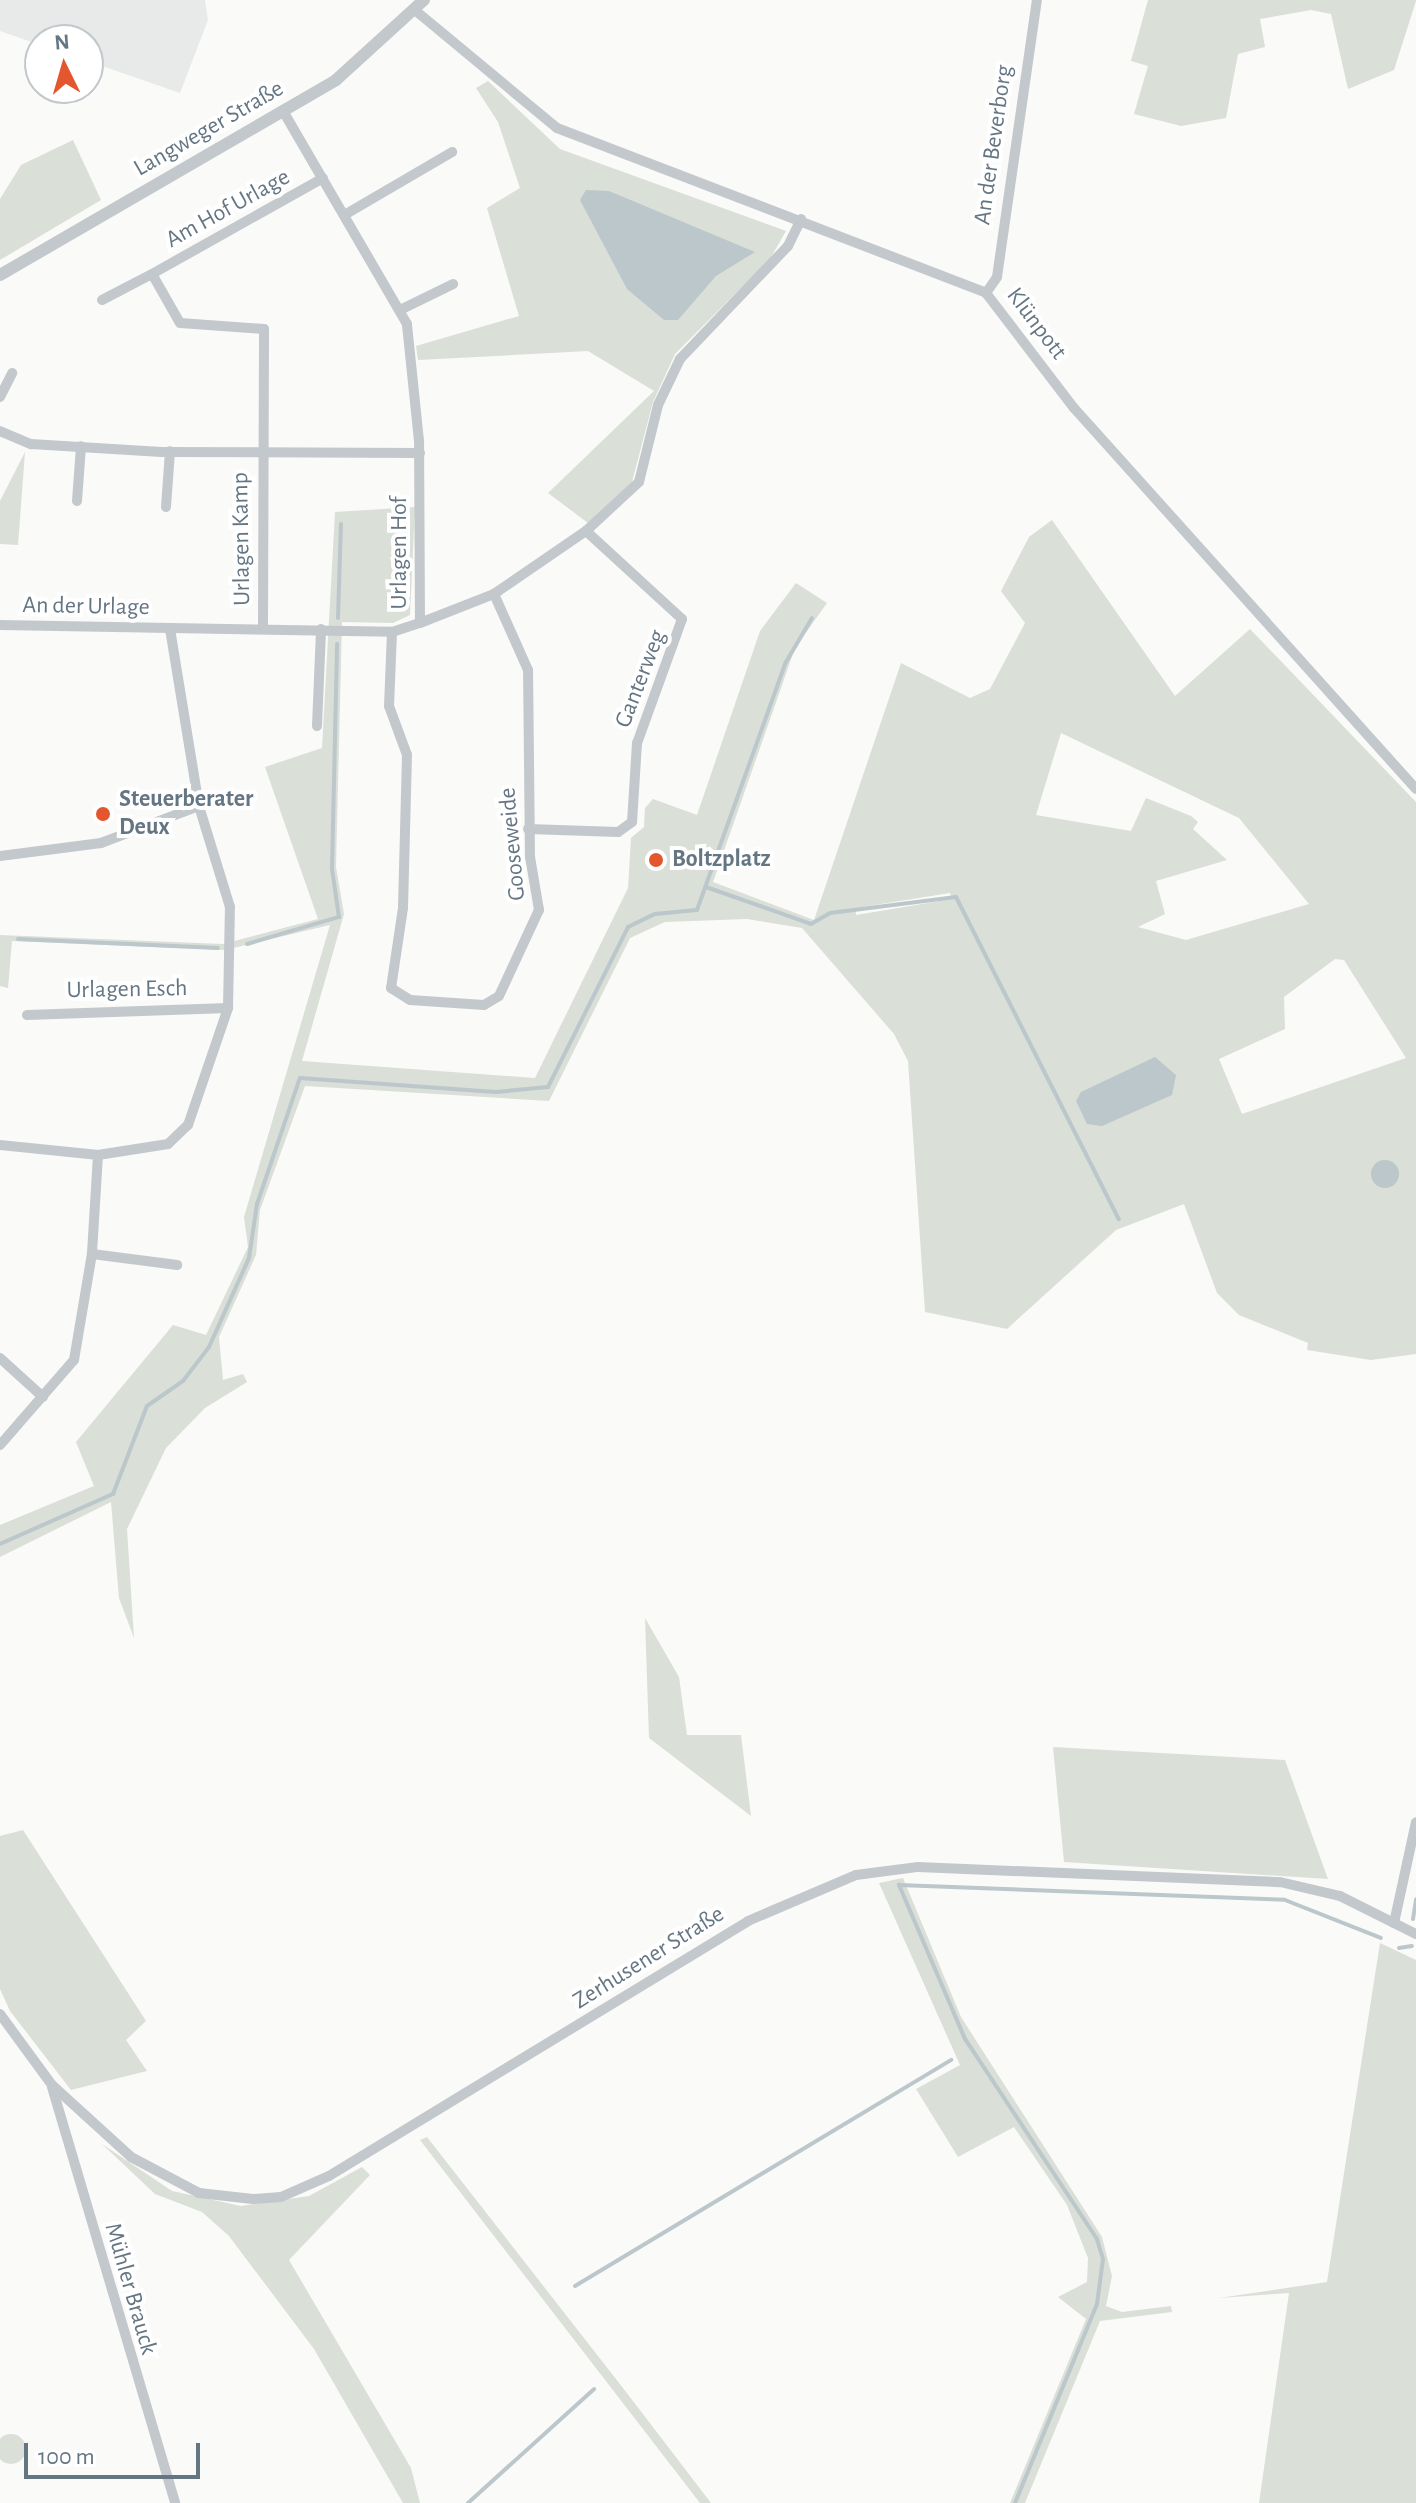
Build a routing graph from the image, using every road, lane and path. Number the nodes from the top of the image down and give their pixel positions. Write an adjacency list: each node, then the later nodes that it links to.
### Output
1 (1037, 0): 11 (street, An der Beverborg)
2 (420, 5): 3 (street, Langweger Straße); 7 (street, Klünpott)
3 (283, 111): 5 (street, Urlagen Hof); 9 (street, Langweger Straße)
4 (452, 152): 6 (street)
5 (323, 178): 6 (street, Urlagen Hof); 8 (street, Am Hof Urlage)
6 (346, 214): 13 (street, Urlagen Hof)
7 (801, 219): 11 (street, Klünpott); 24 (street)
8 (152, 274): 12 (street, Am Hof Urlage); 15 (street, Am Hof Urlage)
9 (0, 275)
10 (453, 284): 13 (street)
11 (986, 293): 33 (street, Klünpott)
12 (102, 300)
13 (402, 309): 21 (street, Urlagen Hof)
14 (12, 373): 16 (street)
15 (261, 388): 20 (street, Urlagen Kamp)
16 (0, 397)
17 (0, 431): 18 (street, Urlagen Kamp)
18 (81, 446): 19 (street, Urlagen Kamp); 22 (street)
19 (170, 451): 20 (street, Urlagen Kamp); 23 (street)
20 (261, 453): 21 (street, Urlagen Kamp); 27 (street, Urlagen Kamp)
21 (420, 453): 26 (street, Urlagen Hof)
22 (77, 501)
23 (166, 507)
24 (586, 531): 25 (street); 35 (street, Ganterweg)
25 (494, 594): 26 (street); 35 (street, Gooseweide)
26 (420, 623): 31 (street, Urlagen Hof)
27 (263, 625): 29 (street, An der Urlage); 30 (street, An der Urlage)
28 (0, 626): 29 (street, An der Urlage)
29 (170, 628): 34 (street, An der Urlage)
30 (321, 629): 31 (street, An der Urlage); 32 (street)
31 (392, 632): 35 (street, Gooseweide)
32 (317, 726)
33 (1416, 789)
34 (199, 806): 36 (street); 37 (street, An der Urlage)
35 (528, 829)
36 (0, 856)
37 (228, 1008): 38 (street, Urlagen Esch); 40 (street)
38 (27, 1015)
39 (0, 1145): 40 (street)
40 (98, 1155): 41 (street)
41 (92, 1254): 42 (street); 44 (street)
42 (177, 1265)
43 (0, 1358): 44 (street)
44 (43, 1397): 45 (street)
45 (0, 1445)
46 (1416, 1822): 47 (street)
47 (1394, 1923): 48 (street, Zerhusener Straße); 50 (street, Zerhusener Straße)
48 (1416, 1934)
49 (0, 2014): 50 (street, Zerhusener Straße)
50 (52, 2085): 51 (street, Mühler Brauck)
51 (175, 2503)

